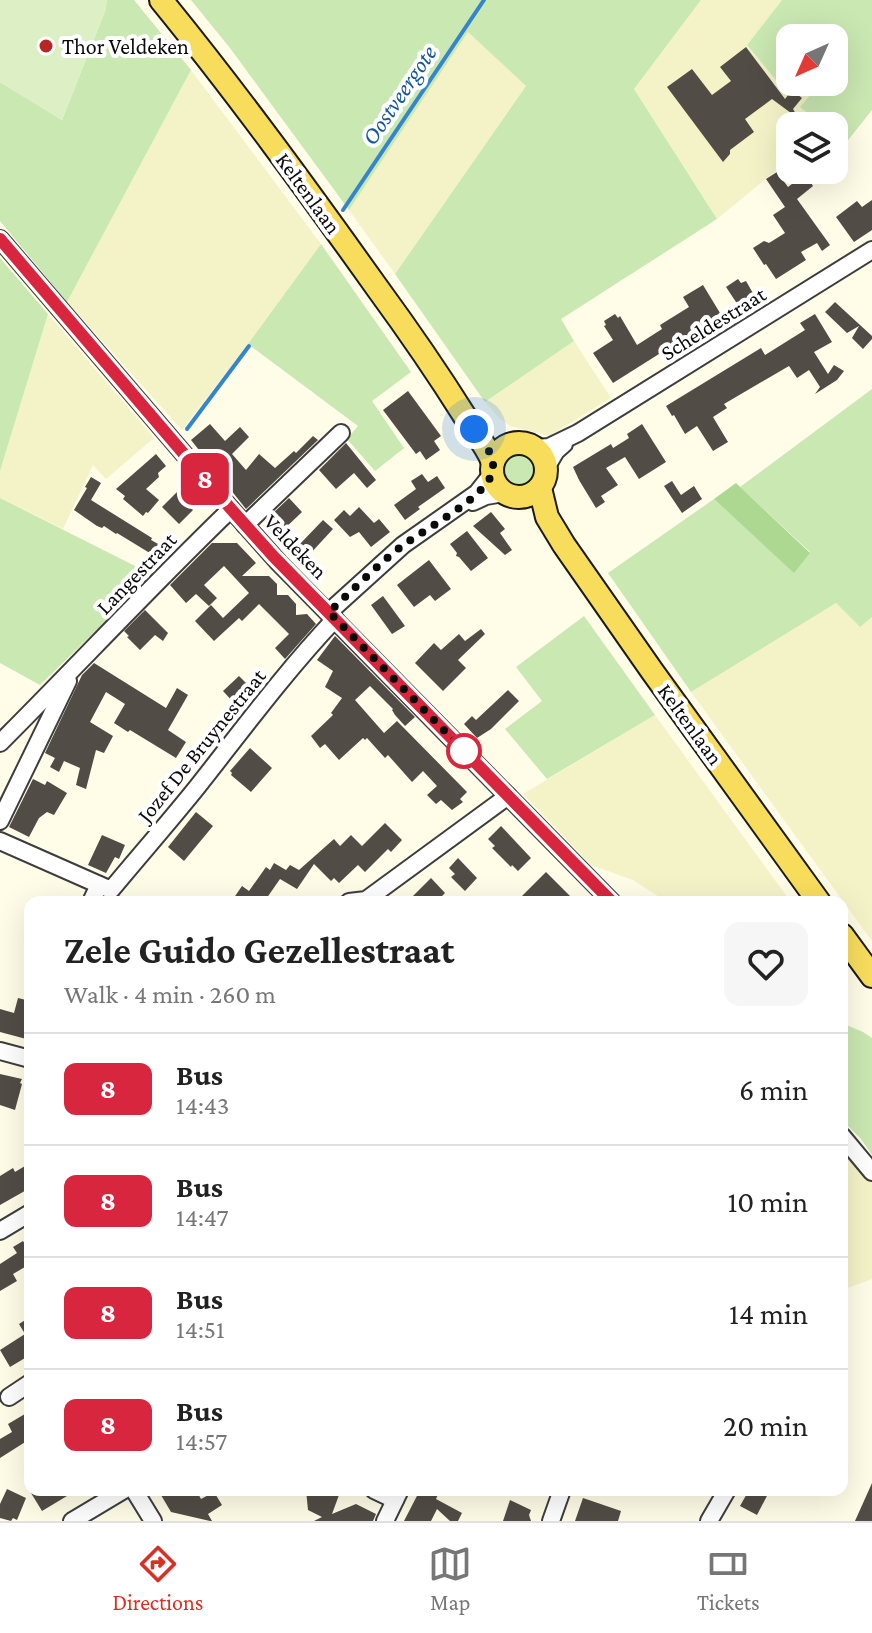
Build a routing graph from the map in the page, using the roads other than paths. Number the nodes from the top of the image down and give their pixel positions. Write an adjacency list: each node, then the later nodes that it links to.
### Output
1 (161, 0): 4 (main road, Keltenlaan)
2 (0, 239): 10 (street, Veldeken)
3 (872, 250): 6 (street, Scheldestraat)
4 (451, 392): 7 (main road, Keltenlaan); 9 (main road, Keltenlaan)
5 (341, 433): 11 (street)
6 (578, 433): 7 (street, Scheldestraat); 8 (street, Scheldestraat)
7 (524, 446): 8 (main road, Keltenlaan); 9 (main road)
8 (543, 478): 9 (main road); 12 (main road, Keltenlaan)
9 (501, 481): 12 (main road, Keltenlaan); 13 (street)
10 (231, 509): 11 (street, Veldeken); 14 (street, Langestraat)
11 (245, 525): 13 (street, Veldeken)
12 (564, 545): 23 (main road, Keltenlaan)
13 (332, 616): 16 (street, Veldeken); 19 (street, Jozef De Bruynestraat)
14 (74, 669): 15 (street, Langestraat); 17 (street, Langestraat)
15 (0, 743)
16 (508, 796): 21 (street); 22 (street, Veldeken)
17 (0, 821)
18 (0, 841): 19 (street)
19 (99, 885): 20 (street)
20 (94, 896)
21 (368, 896)
22 (606, 896)
23 (815, 896)
24 (848, 943): 25 (main road)
25 (872, 976)
26 (0, 1051): 27 (street)
27 (24, 1057)
28 (848, 1143): 29 (street)
29 (872, 1172)
30 (24, 1217): 31 (street)
31 (0, 1231)
32 (24, 1387): 33 (street)
33 (9, 1397)
34 (114, 1496): 39 (street)
35 (138, 1496): 40 (street)
36 (397, 1496): 41 (street)
37 (560, 1496): 42 (street)
38 (724, 1496): 43 (street)
39 (72, 1521)
40 (153, 1521)
41 (385, 1521)
42 (551, 1521)
43 (709, 1521)

